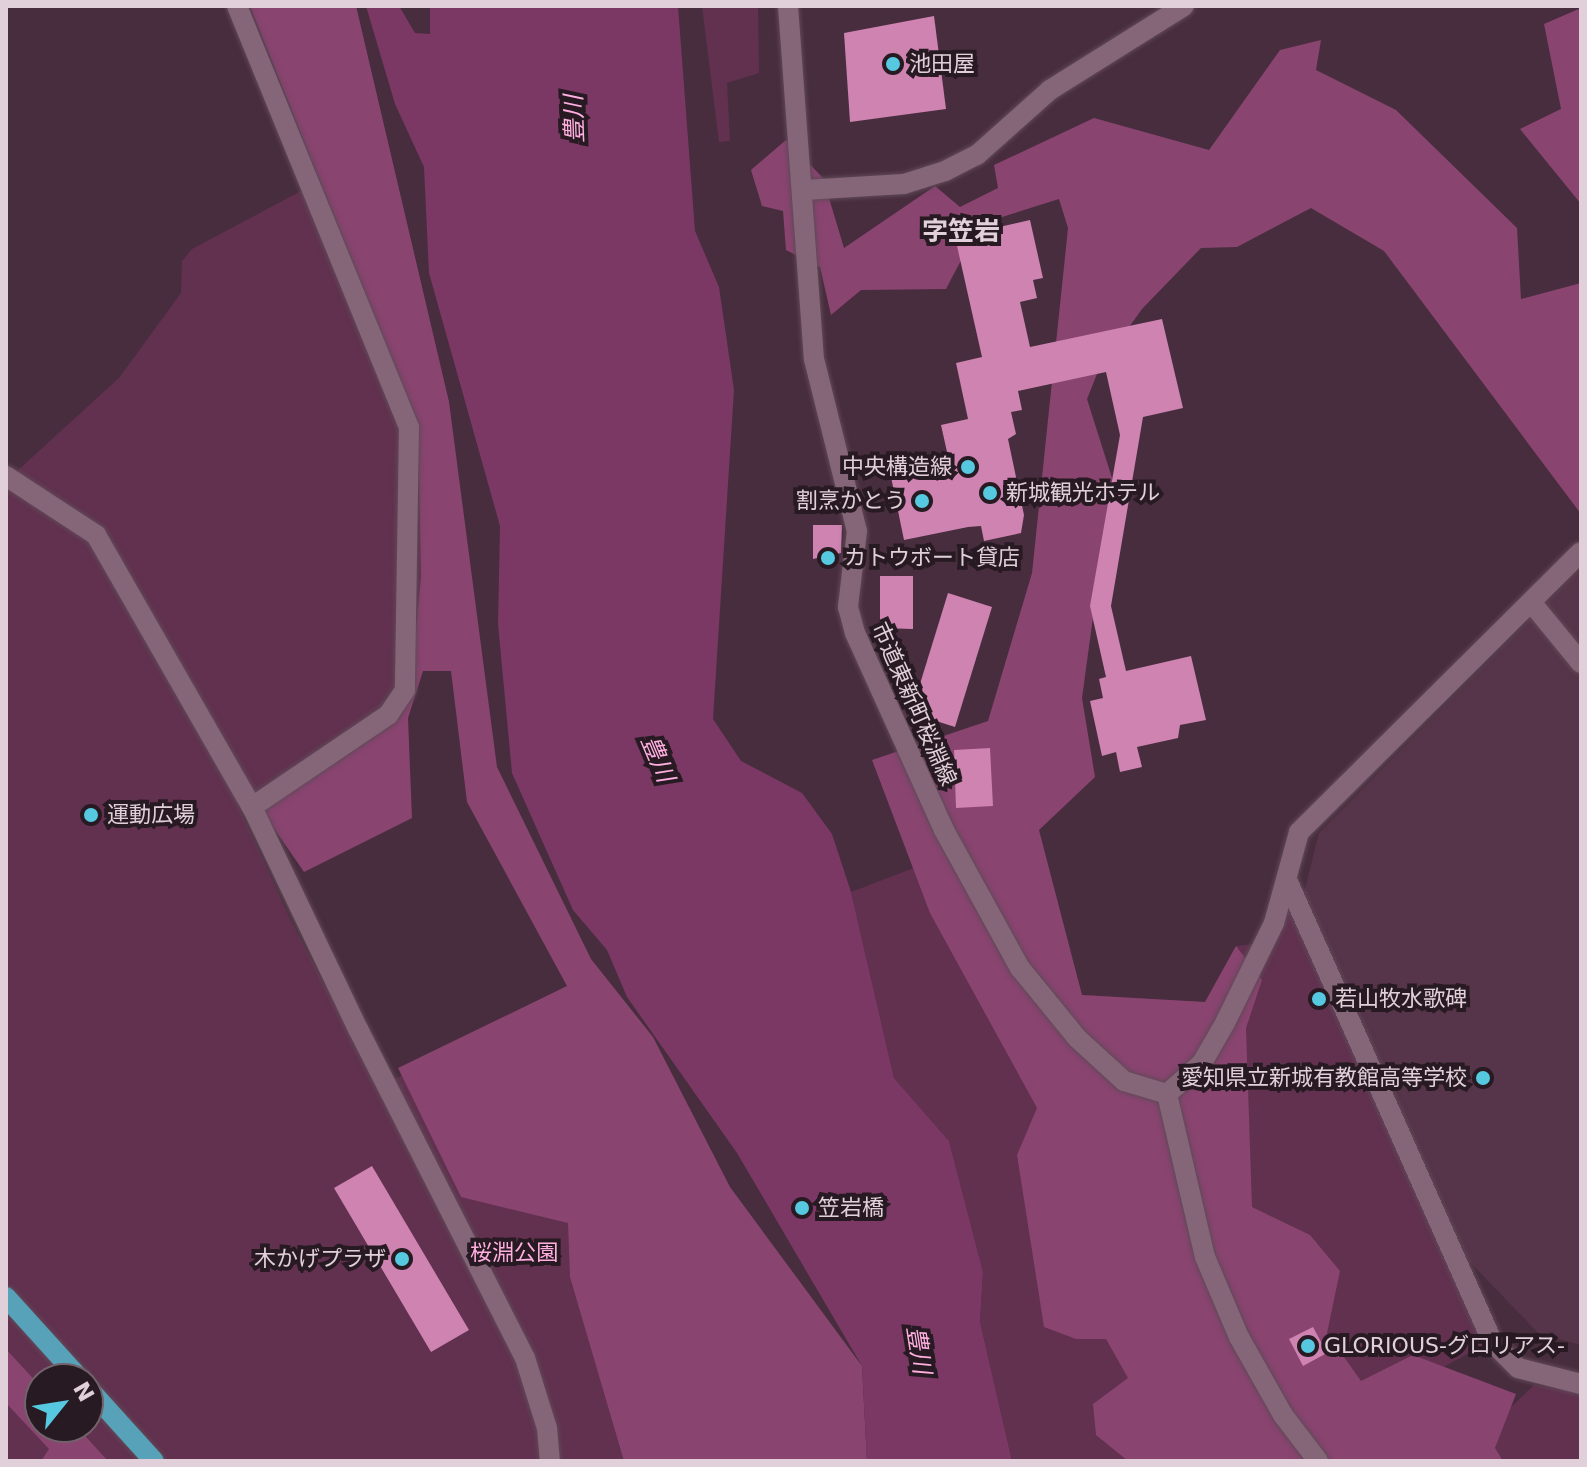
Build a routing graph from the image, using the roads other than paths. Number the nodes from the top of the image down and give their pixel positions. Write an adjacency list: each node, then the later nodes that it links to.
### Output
1 (237, 6): 9 (street)
2 (788, 6): 4 (street, 市道東新町桜淵線)
3 (1184, 6): 4 (street)
4 (804, 190): 11 (street, 市道東新町桜淵線)
5 (6, 476): 9 (street)
6 (1581, 552): 7 (street)
7 (1531, 602): 8 (street); 10 (street)
8 (1581, 663)
9 (252, 807): 17 (street)
10 (1288, 882): 11 (street); 14 (street)
11 (1167, 1094): 18 (street)
12 (6, 1297): 13 (main road)
13 (66, 1363)
14 (1581, 1384)
15 (104, 1406): 16 (main road)
16 (154, 1461)
17 (550, 1461)
18 (1318, 1461)

